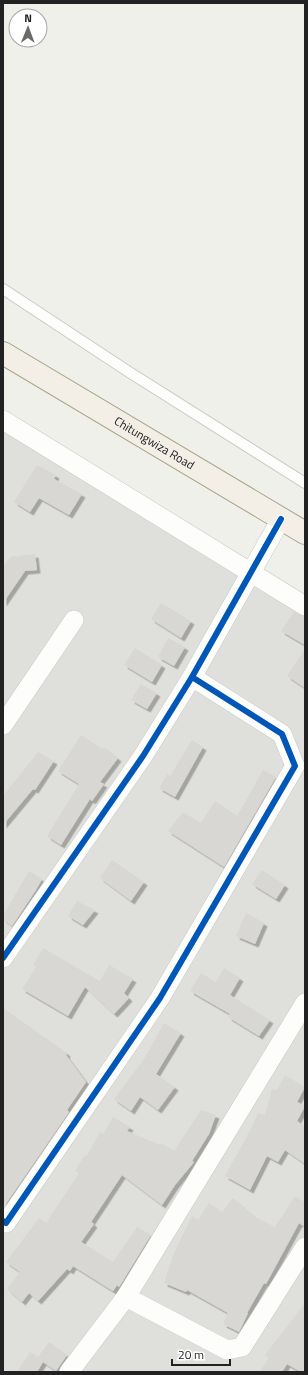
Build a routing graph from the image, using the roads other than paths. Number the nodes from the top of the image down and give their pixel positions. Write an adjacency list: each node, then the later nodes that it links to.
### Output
1 (3, 289): 4 (lane)
2 (3, 353): 5 (main road, Chitungwiza Road)
3 (3, 420): 7 (street)
4 (305, 483)
5 (281, 519): 6 (main road, Chitungwiza Road); 7 (street)
6 (305, 533)
7 (249, 572): 8 (street); 10 (street)
8 (305, 606)
9 (74, 620): 11 (street)
10 (192, 676): 12 (street); 14 (street)
11 (3, 725)
12 (4, 953)
13 (305, 1003): 16 (street)
14 (3, 1221)
15 (305, 1247): 16 (street)
16 (126, 1297): 17 (street)
17 (69, 1372)

